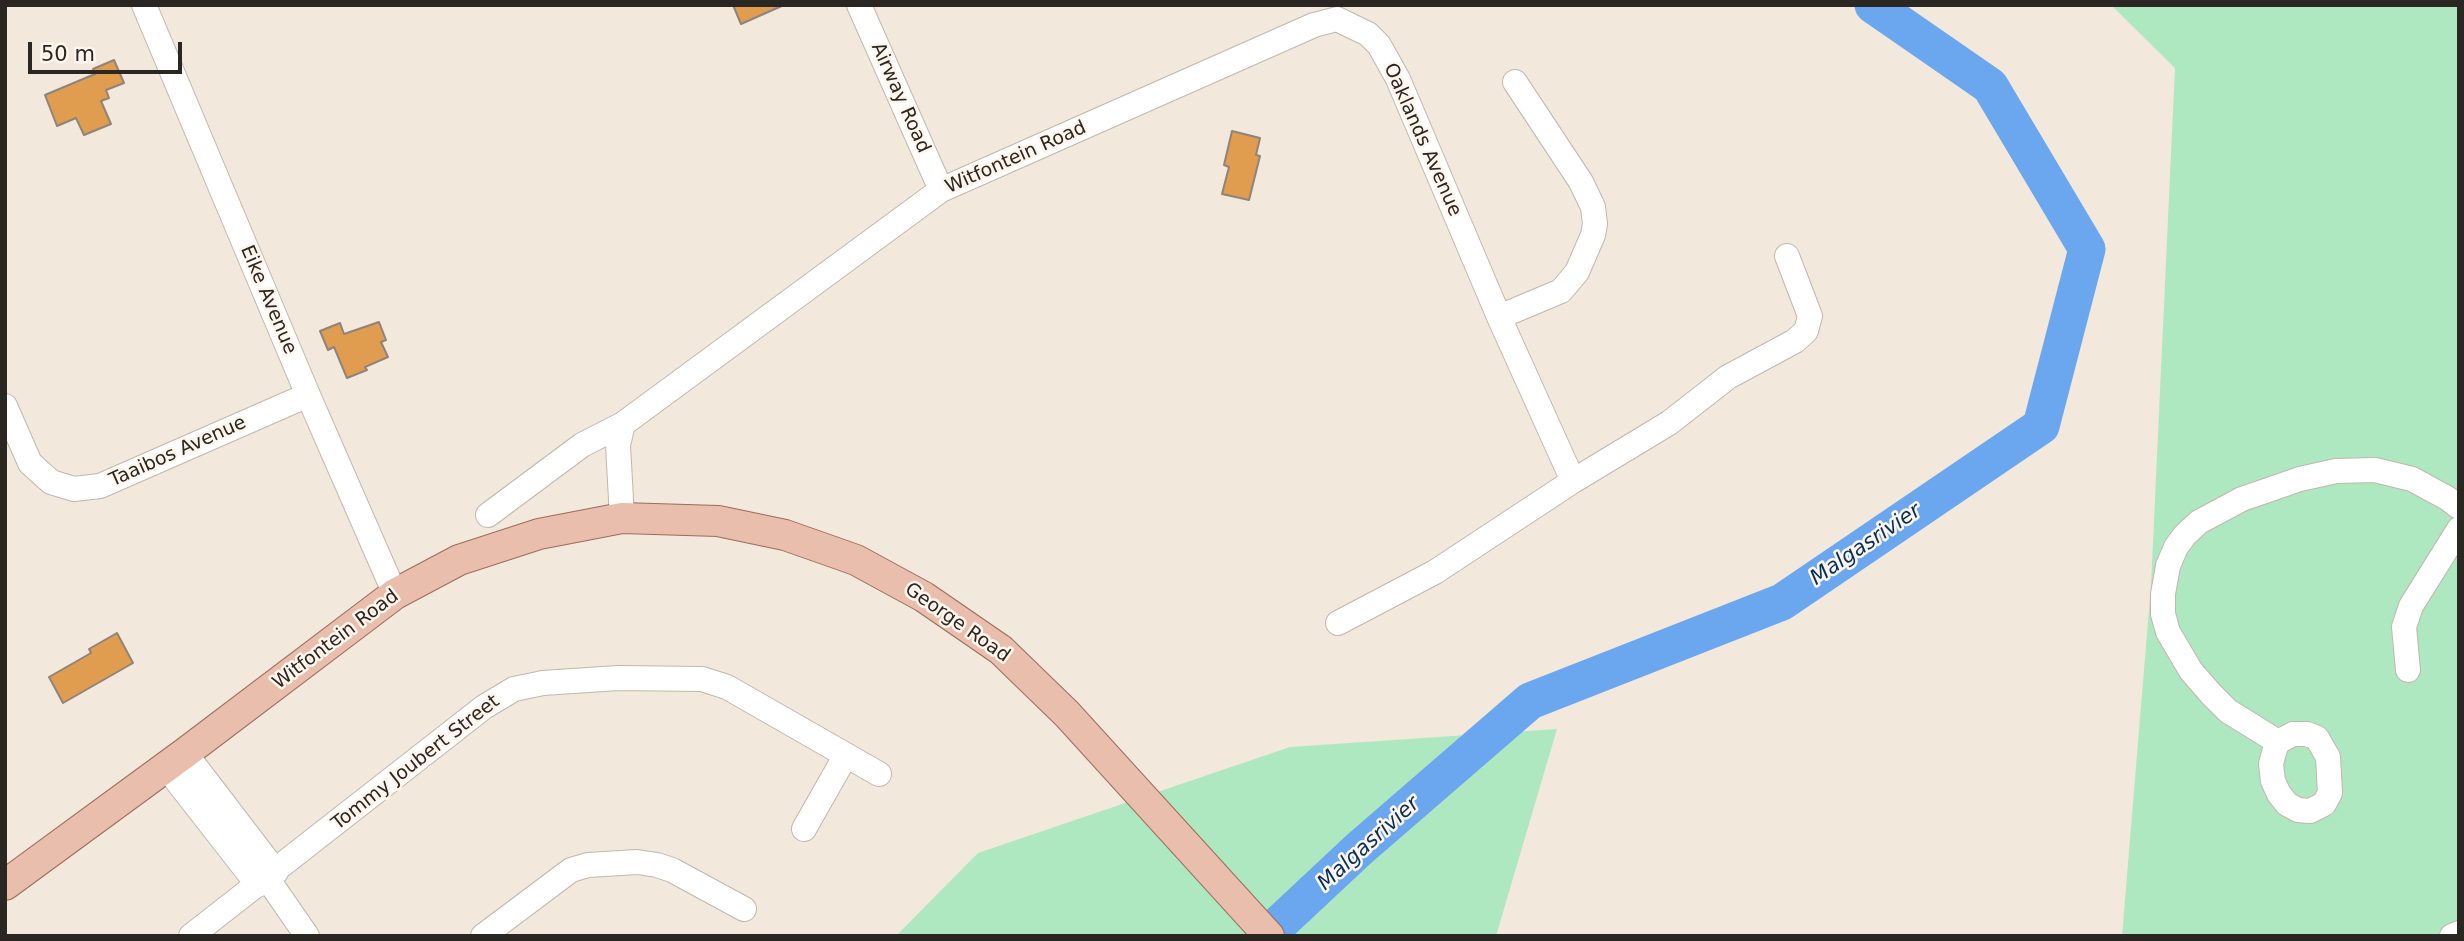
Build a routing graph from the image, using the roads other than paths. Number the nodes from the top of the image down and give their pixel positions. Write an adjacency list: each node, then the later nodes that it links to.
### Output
1 (144, 5): 8 (street, Eike Avenue)
2 (859, 5): 5 (street, Airway Road)
3 (1337, 19): 5 (street, Witfontein Road); 7 (street, Oaklands Avenue)
4 (1515, 82): 7 (street)
5 (941, 190): 10 (street, Witfontein Road)
6 (1787, 256): 11 (street)
7 (1499, 317): 11 (street, Oaklands Avenue)
8 (308, 395): 9 (street, Taaibos Avenue); 16 (street, Eike Avenue)
9 (5, 406)
10 (623, 424): 13 (street, Witfontein Road); 14 (street)
11 (1573, 481): 17 (street)
12 (2459, 507): 19 (street)
13 (488, 515)
14 (622, 518): 16 (main road, Witfontein Road); 31 (main road, George Road)
15 (2459, 529): 18 (street)
16 (395, 594): 21 (main road, Witfontein Road)
17 (1338, 623)
18 (2408, 670)
19 (2278, 742)
20 (846, 755): 22 (street, Tommy Joubert Street); 23 (street); 24 (street, Tommy Joubert Street)
21 (176, 760): 24 (street); 25 (main road, Witfontein Road)
22 (879, 775)
23 (804, 829)
24 (267, 878): 28 (street, Tommy Joubert Street); 29 (street)
25 (5, 885)
26 (744, 909): 30 (street)
27 (2459, 933): 32 (street)
28 (191, 936)
29 (307, 936)
30 (483, 936)
31 (1269, 936)
32 (2452, 936)

